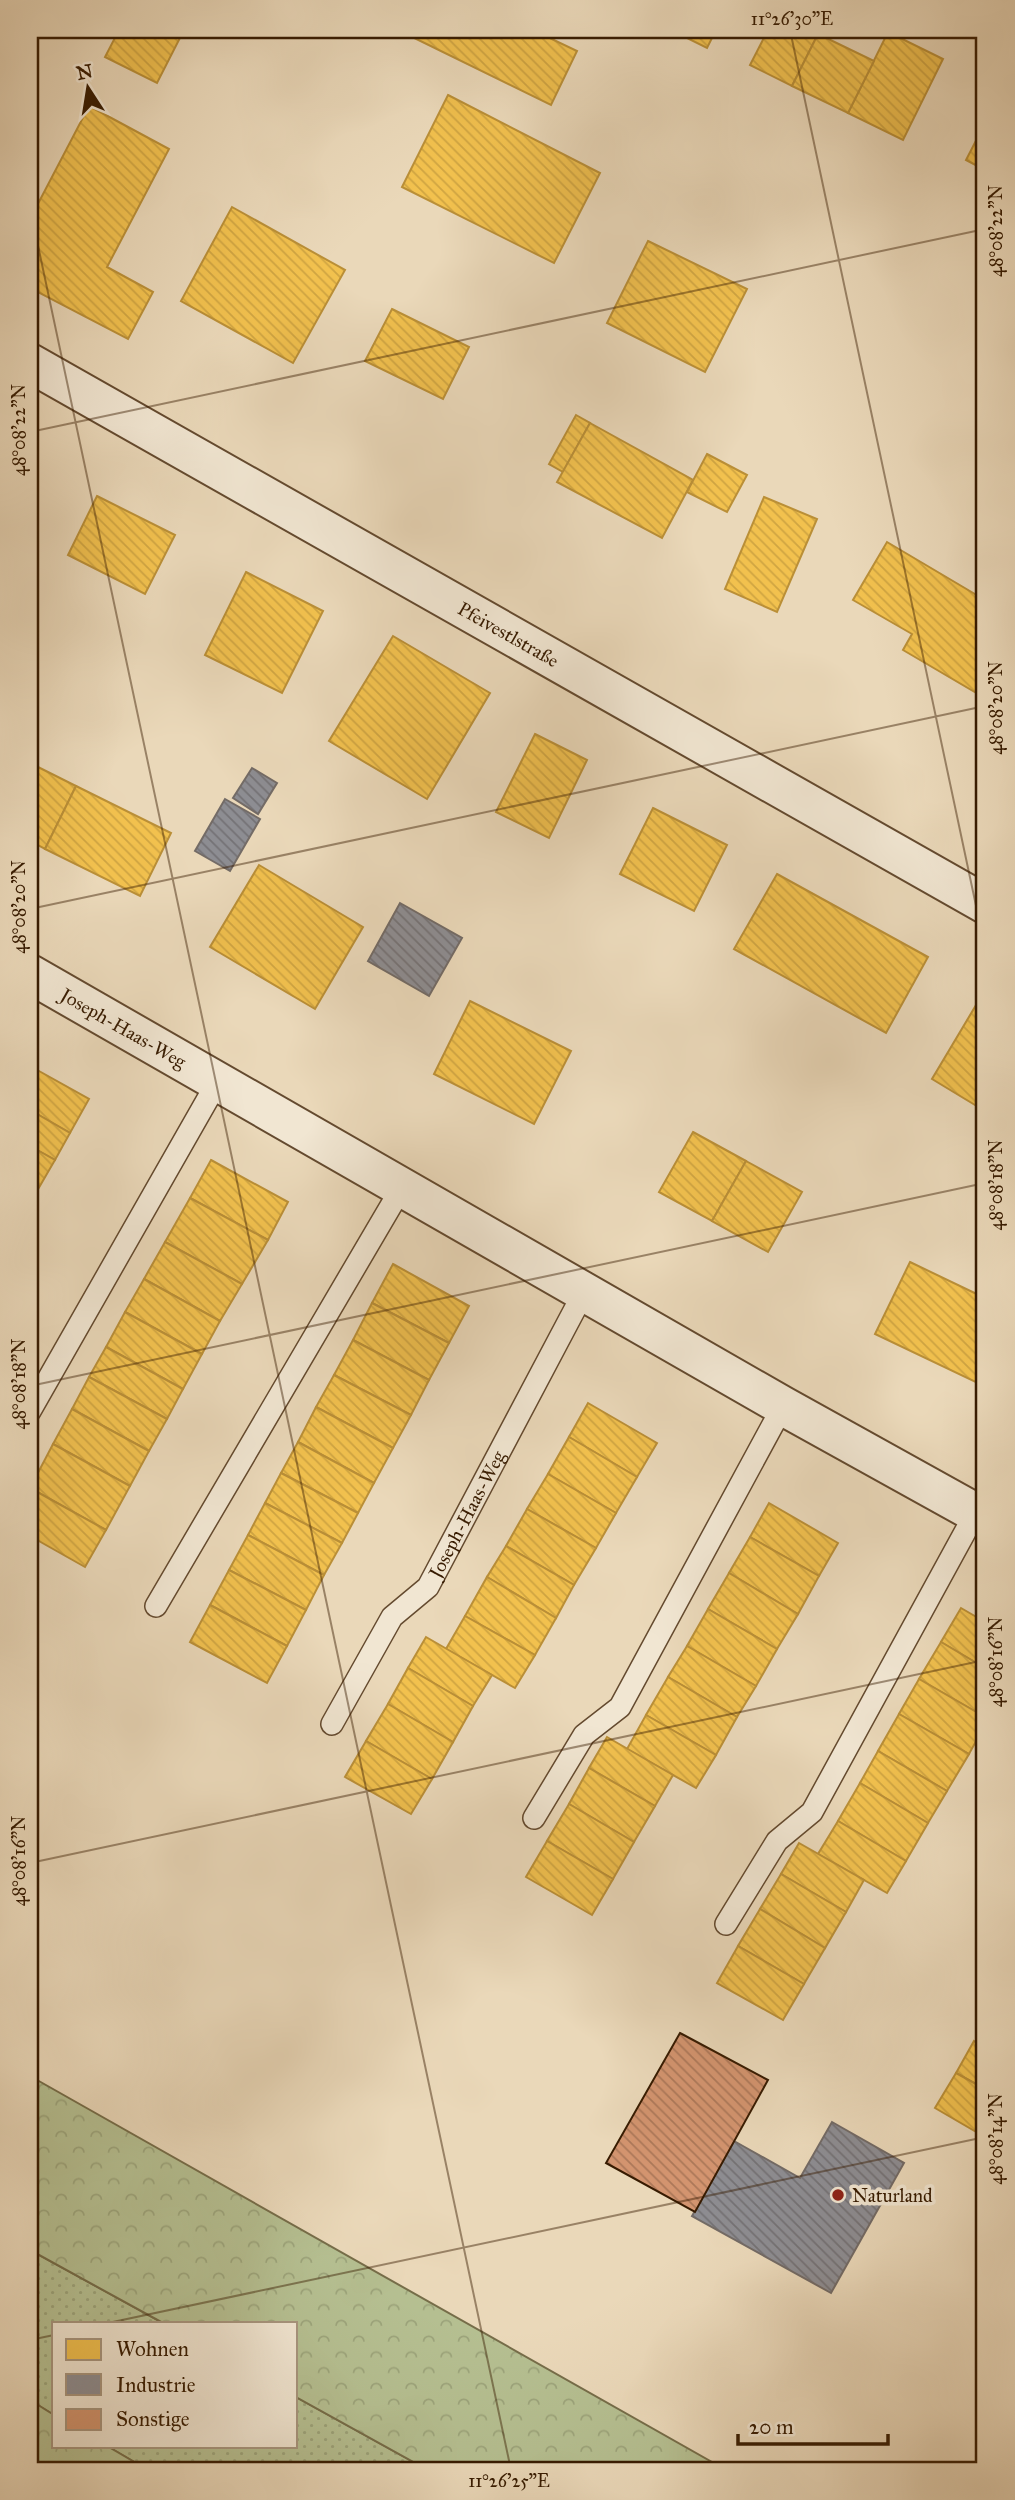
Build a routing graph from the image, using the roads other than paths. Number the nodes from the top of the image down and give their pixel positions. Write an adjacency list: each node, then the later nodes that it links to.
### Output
1 (30, 363): 2 (street, Pfeivestlstraße)
2 (985, 904)
3 (30, 974): 4 (street, Joseph-Haas-Weg)
4 (218, 1081): 5 (street, Joseph-Haas-Weg); 8 (lane)
5 (402, 1187): 6 (street, Joseph-Haas-Weg); 10 (lane)
6 (584, 1292): 7 (street, Joseph-Haas-Weg); 11 (lane, Joseph-Haas-Weg)
7 (783, 1406): 9 (street, Joseph-Haas-Weg); 12 (lane)
8 (30, 1411)
9 (981, 1515): 13 (lane, Joseph-Haas-Weg)
10 (156, 1606)
11 (332, 1724)
12 (534, 1818)
13 (726, 1924)

